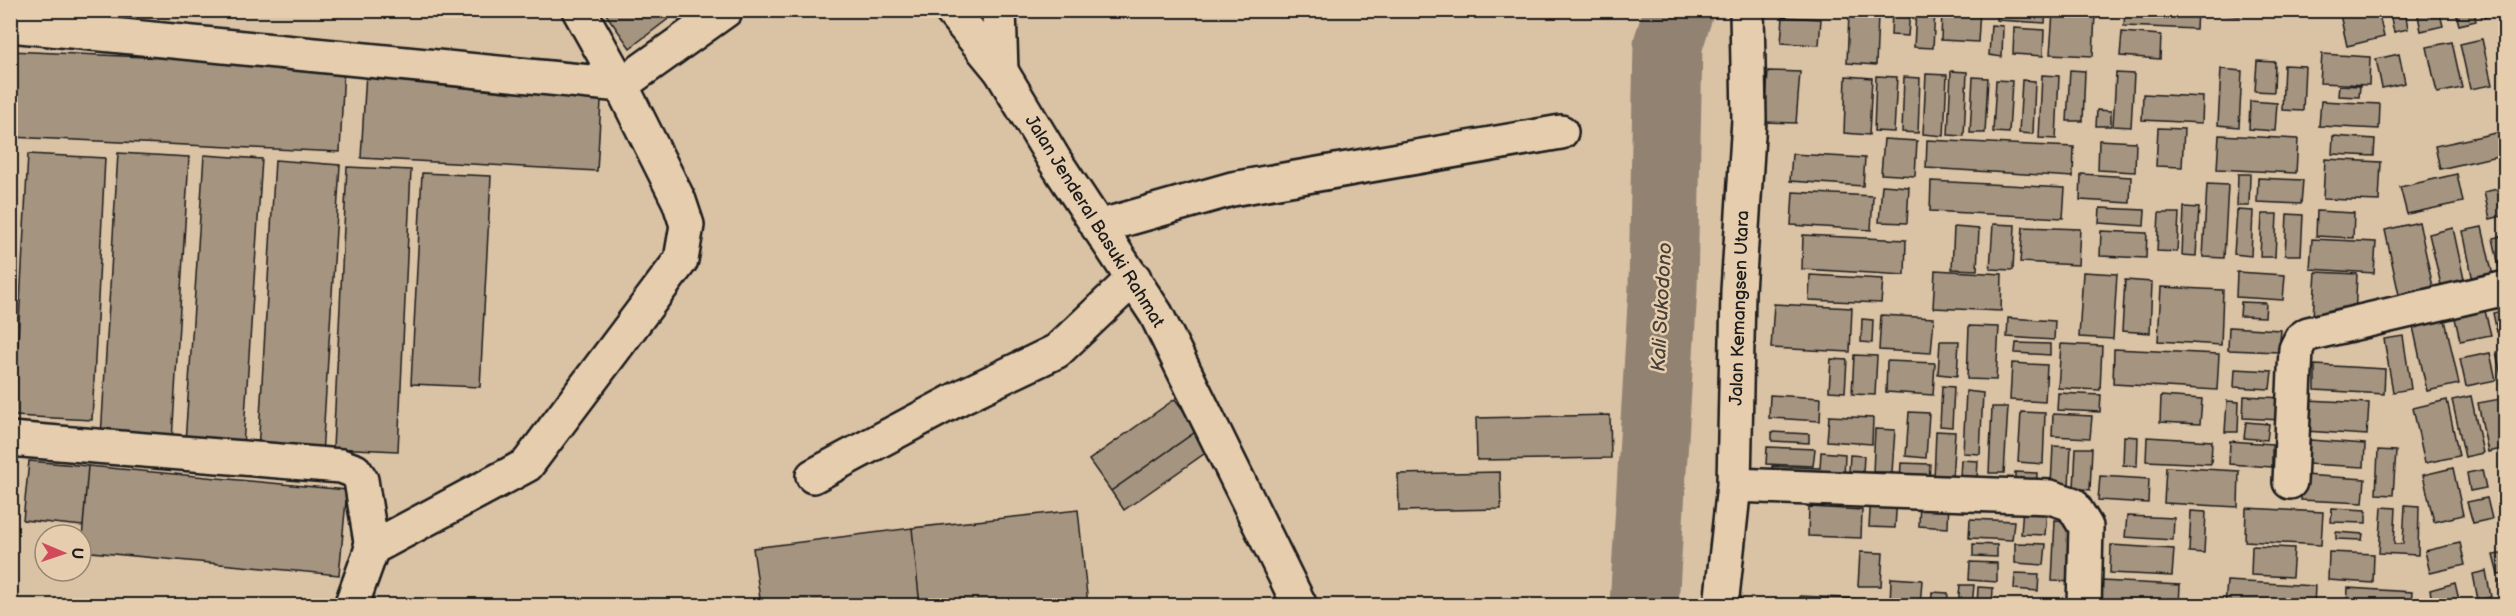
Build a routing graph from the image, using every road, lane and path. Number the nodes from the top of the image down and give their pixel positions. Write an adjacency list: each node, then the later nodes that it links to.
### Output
1 (579, 10): 8 (street)
2 (726, 10): 8 (street)
3 (951, 10): 7 (street, Jalan Jenderal Basuki Rahmat)
4 (999, 10): 7 (street)
5 (1747, 10): 16 (street, Jalan Kemangsen Utara)
6 (10, 25): 8 (street)
7 (1002, 71): 10 (street, Jalan Jenderal Basuki Rahmat)
8 (621, 85): 17 (street)
9 (1561, 132): 10 (street)
10 (1098, 228): 11 (street, Jalan Jenderal Basuki Rahmat)
11 (1134, 278): 14 (street); 19 (street, Jalan Jenderal Basuki Rahmat)
12 (2505, 288): 15 (street)
13 (10, 439): 17 (street)
14 (813, 476)
15 (2290, 483)
16 (1734, 485): 20 (street, Jalan Kemangsen Utara); 21 (street)
17 (372, 548): 18 (street)
18 (351, 606)
19 (1300, 606)
20 (1720, 606)
21 (2084, 606)

